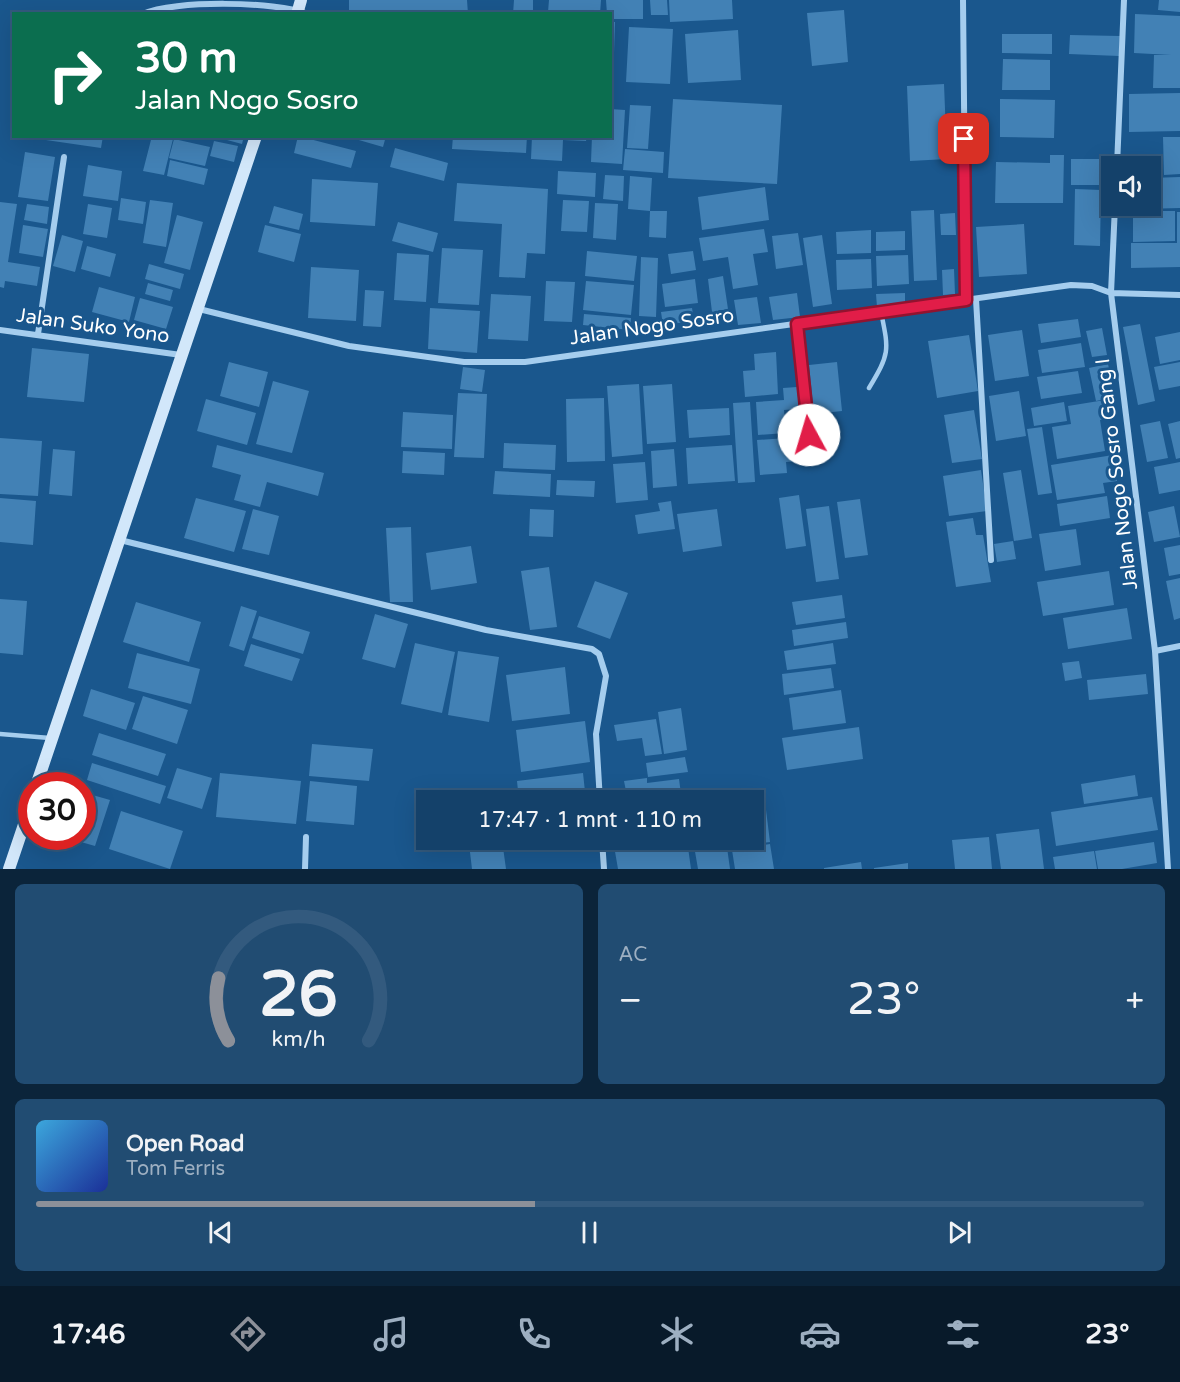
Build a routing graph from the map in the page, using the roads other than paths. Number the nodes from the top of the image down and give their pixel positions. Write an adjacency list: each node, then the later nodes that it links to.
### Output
1 (963, 0): 12 (street)
2 (1124, 0): 6 (street)
3 (301, 9): 4 (street)
4 (149, 12)
5 (255, 138): 13 (street)
6 (1117, 156)
7 (64, 157): 17 (street)
8 (1115, 216): 9 (street, Jalan Nogo Sosro Gang I)
9 (1111, 293): 10 (street, Jalan Nogo Sosro); 11 (street, Jalan Nogo Sosro); 24 (street, Jalan Nogo Sosro Gang I)
10 (1180, 295)
11 (976, 299): 12 (street, Jalan Nogo Sosro); 22 (street)
12 (966, 300): 14 (street, Jalan Nogo Sosro)
13 (199, 309): 15 (street, Jalan Nogo Sosro); 18 (street)
14 (880, 312): 15 (street, Jalan Nogo Sosro); 19 (lane)
15 (797, 324): 20 (street)
16 (0, 330): 17 (street, Jalan Suko Yono)
17 (38, 334): 18 (street, Jalan Suko Yono)
18 (181, 355): 21 (street)
19 (869, 388)
20 (811, 457)
21 (119, 540): 26 (street); 28 (street)
22 (991, 560)
23 (1180, 646): 24 (street)
24 (1155, 651): 35 (street, Jalan Nogo Sosro Gang I)
25 (0, 734): 26 (lane)
26 (52, 738): 27 (street)
27 (41, 772)
28 (599, 790)
29 (306, 837): 33 (street)
30 (18, 842): 32 (street)
31 (603, 850): 34 (street)
32 (9, 869)
33 (305, 869)
34 (604, 869)
35 (1168, 869)

